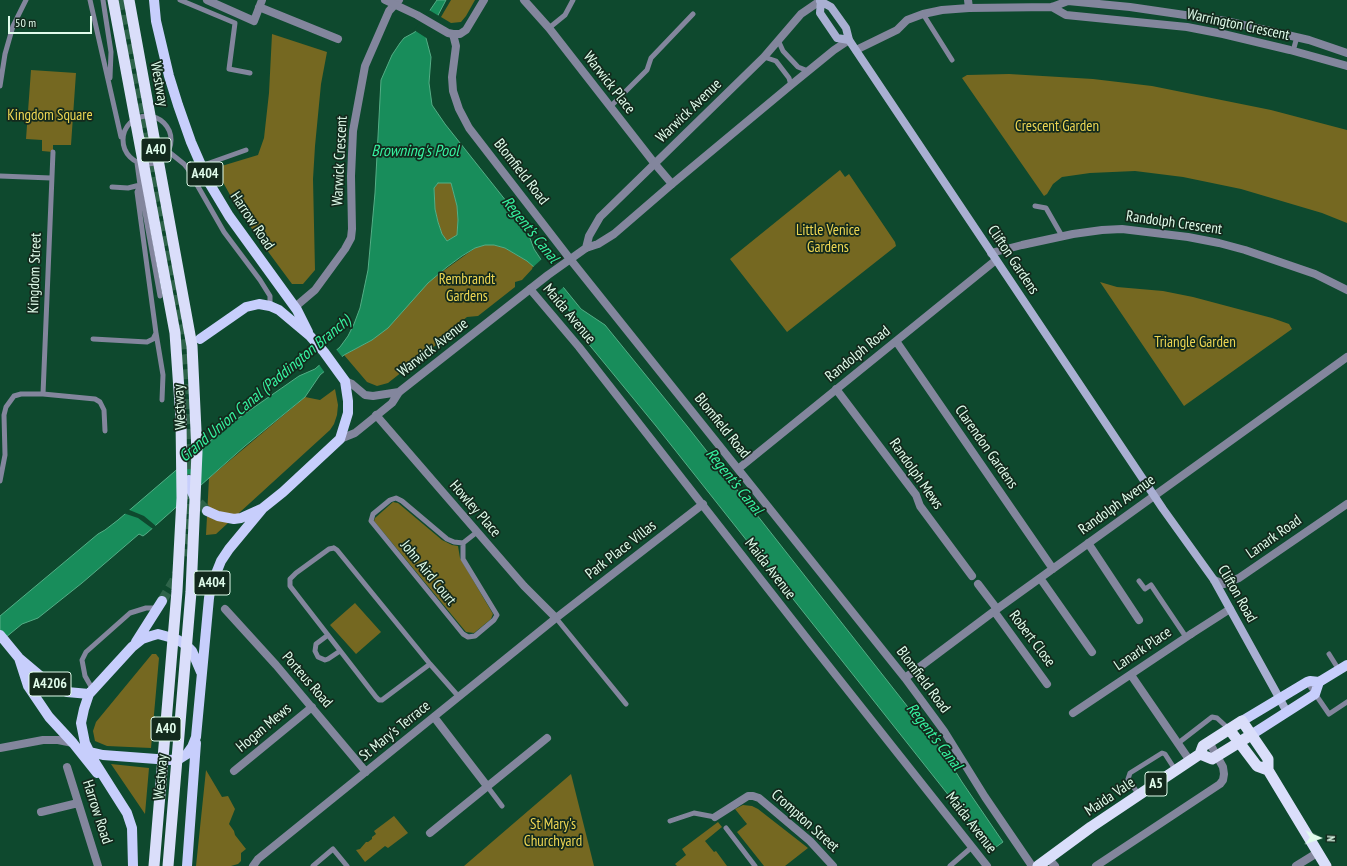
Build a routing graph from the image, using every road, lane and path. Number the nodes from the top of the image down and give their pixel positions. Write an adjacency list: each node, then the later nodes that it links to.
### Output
1 (26, 0): 35 (lane)
2 (90, 0): 36 (lane)
3 (103, 0): 36 (lane)
4 (113, 0): 158 (highway, Westway / A40, bridge)
5 (129, 0): 159 (highway, Westway / A40, bridge)
6 (154, 0): 44 (main road, Harrow Road / A404)
7 (180, 0): 33 (lane)
8 (207, 0): 15 (street)
9 (385, 0): 14 (street)
10 (484, 0): 21 (street)
11 (524, 0): 20 (street, Warwick Place)
12 (573, 0): 20 (lane)
13 (820, 0): 24 (street, Warwick Avenue); 25 (main road, Clifton Gardens); 25 (main road, Clifton Gardens)
14 (397, 2): 21 (street); 59 (street, Warwick Crescent)
15 (261, 3): 23 (street)
16 (969, 4): 17 (street, Warrington Crescent); 19 (street, Warrington Crescent)
17 (1052, 4): 22 (street, Warrington Crescent); 27 (street, Warrington Crescent)
18 (693, 14): 37 (lane)
19 (923, 14): 26 (street, Warrington Crescent); 30 (lane)
20 (549, 28): 37 (street, Warwick Place)
21 (453, 34): 54 (street, Blomfield Road)
22 (1297, 37): 27 (lane); 28 (street, Warrington Crescent)
23 (338, 40)
24 (778, 40): 29 (street, Warwick Avenue); 32 (lane)
25 (849, 40): 26 (main road, Clifton Gardens); 32 (street)
26 (856, 50): 53 (main road, Clifton Gardens)
27 (1293, 51): 31 (street, Warrington Crescent)
28 (1347, 53)
29 (764, 57): 34 (lane); 43 (street, Warwick Avenue)
30 (952, 60)
31 (1347, 66)
32 (808, 71): 34 (street)
33 (250, 73)
34 (791, 85): 47 (street)
35 (0, 86)
36 (110, 87): 38 (lane)
37 (610, 107): 43 (street, Warwick Place)
38 (122, 140): 41 (lane); 42 (lane)
39 (246, 150): 44 (lane)
40 (53, 152): 46 (lane, Kingdom Street)
41 (169, 152): 42 (lane); 58 (lane)
42 (137, 163): 48 (lane)
43 (655, 164): 47 (street, Warwick Place); 52 (street, Warwick Avenue)
44 (201, 166): 59 (main road, Harrow Road / A404)
45 (0, 176): 46 (lane)
46 (51, 178): 69 (lane, Kingdom Street)
47 (672, 184): 52 (street)
48 (140, 185): 49 (lane); 57 (lane); 60 (lane)
49 (112, 187)
50 (1035, 206): 51 (lane)
51 (1062, 236): 53 (street, Randolph Crescent); 56 (street, Randolph Crescent)
52 (586, 248): 54 (street)
53 (994, 257): 64 (street, Randolph Road); 77 (main road, Clifton Gardens)
54 (570, 259): 55 (street, Warwick Avenue); 74 (street, Blomfield Road)
55 (530, 289): 68 (street, Warwick Avenue); 79 (street, Maida Avenue)
56 (1347, 290)
57 (160, 296)
58 (270, 306): 61 (main road, Harrow Road / A404); 63 (main road)
59 (295, 307): 61 (main road, Harrow Road / A404)
60 (156, 333): 62 (lane); 70 (lane)
61 (310, 336): 66 (main road, Harrow Road / A404)
62 (93, 339)
63 (200, 339)
64 (896, 341): 67 (street, Randolph Road); 86 (street, Clarendon Gardens)
65 (1347, 357): 77 (street, Randolph Avenue)
66 (345, 381): 68 (street, Warwick Avenue); 73 (main road, Harrow Road / A404)
67 (836, 389): 74 (street, Randolph Road); 87 (street, Randolph Mews)
68 (399, 392): 71 (street, Warwick Avenue)
69 (43, 394): 72 (lane); 76 (lane)
70 (162, 400)
71 (376, 415): 73 (street, Warwick Avenue); 83 (street, Howley Place)
72 (105, 431)
73 (340, 439): 81 (main road, Harrow Road / A404)
74 (738, 469): 110 (street, Blomfield Road)
75 (189, 480): 78 (main road, bridge)
76 (0, 481)
77 (1155, 496): 85 (street, Randolph Avenue); 89 (main road, Clifton Road)
78 (199, 503)
79 (703, 504): 96 (street, Park Place Villas); 153 (street, Maida Avenue)
80 (1347, 504): 89 (street, Lanark Road)
81 (263, 508): 82 (main road, Harrow Road / A404); 108 (main road, Harrow Road / A404)
82 (207, 511)
83 (477, 532): 84 (lane); 96 (street, Howley Place)
84 (463, 543): 84 (lane, John Aird Court)
85 (1088, 544): 86 (street, Randolph Avenue); 97 (street)
86 (1053, 568): 88 (street, Randolph Avenue)
87 (972, 576)
88 (1040, 578): 95 (street, Randolph Avenue); 103 (street)
89 (1214, 580): 94 (main road, Clifton Road)
90 (1139, 581): 100 (lane)
91 (978, 584): 95 (street)
92 (160, 605): 101 (main road); 114 (lane)
93 (224, 609): 120 (street, Porteus Road)
94 (1230, 609): 100 (street, Lanark Place); 117 (main road, Clifton Road)
95 (996, 610): 110 (street, Randolph Avenue); 113 (street, Robert Close)
96 (556, 618): 116 (street, St Mary's Terrace); 119 (lane)
97 (1139, 620)
98 (0, 635): 105 (main road, A4206)
99 (328, 635): 102 (lane); 102 (lane); 106 (lane)
100 (1189, 636): 109 (street, Lanark Place)
101 (132, 647): 108 (main road); 114 (main road)
102 (340, 651): 106 (lane)
103 (1092, 652)
104 (1329, 654): 107 (lane)
105 (19, 658): 114 (main road, A4206); 131 (main road, A4206)
106 (430, 664): 116 (lane)
107 (1343, 668): 112 (main road)
108 (201, 674): 127 (main road)
109 (1131, 675): 122 (street, Lanark Place); 132 (street)
110 (905, 678): 168 (street, Blomfield Road)
111 (1307, 682): 112 (main road, Maida Vale / A5); 115 (lane); 117 (main road, Maida Vale / A5)
112 (1319, 682): 115 (main road)
113 (1047, 684)
114 (91, 692): 134 (main road)
115 (1315, 694): 118 (lane); 121 (main road)
116 (458, 697): 123 (street, St Mary's Terrace)
117 (1279, 698): 121 (main road, Clifton Road); 124 (main road, Maida Vale / A5)
118 (1347, 702)
119 (626, 704)
120 (312, 707): 141 (street, Hogan Mews); 142 (street, Porteus Road)
121 (1286, 712): 126 (main road)
122 (1074, 713)
123 (434, 717): 142 (street, St Mary's Terrace); 143 (street)
124 (1242, 721): 125 (highway, Maida Vale / A5); 126 (highway)
125 (1229, 729): 129 (highway, Maida Vale / A5); 130 (highway); 132 (lane)
126 (1251, 735): 130 (highway); 140 (highway)
127 (196, 737): 134 (main road); 160 (main road)
128 (547, 738): 143 (street)
129 (1209, 742): 135 (highway, Maida Vale / A5); 136 (street)
130 (1238, 742): 136 (highway); 140 (highway)
131 (73, 743): 133 (street); 134 (main road, A4206); 144 (main road, A4206)
132 (1177, 744): 137 (street)
133 (0, 748)
134 (89, 751): 144 (main road)
135 (1200, 754): 136 (highway); 137 (highway, Maida Vale / A5)
136 (1218, 755): 170 (street)
137 (1190, 761): 139 (highway, Maida Vale / A5)
138 (67, 767): 146 (street, Harrow Road)
139 (1176, 770): 145 (highway, Maida Vale / A5); 145 (lane)
140 (1268, 770): 154 (highway)
141 (234, 771)
142 (366, 772): 161 (street, St Mary's Terrace)
143 (487, 786): 147 (lane); 152 (street)
144 (116, 794): 157 (main road, Harrow Road)
145 (1139, 795): 155 (highway, Maida Vale / A5)
146 (78, 803): 148 (street); 156 (street, Harrow Road)
147 (502, 806)
148 (41, 812)
149 (715, 817): 150 (lane); 165 (street, Crompton Street)
150 (670, 821)
151 (726, 828): 164 (lane)
152 (430, 833)
153 (972, 847): 166 (lane); 167 (street, Maida Avenue)
154 (1317, 853): 171 (street); 172 (highway)
155 (1051, 862): 169 (highway, Maida Vale / A5)
156 (98, 866)
157 (133, 866)
158 (154, 866)
159 (168, 866)
160 (187, 866)
161 (253, 866)
162 (313, 866): 163 (lane)
163 (347, 866)
164 (755, 866)
165 (833, 866)
166 (950, 866)
167 (987, 866)
168 (1032, 866)
169 (1038, 866)
170 (1096, 866)
171 (1296, 866)
172 (1326, 866)

